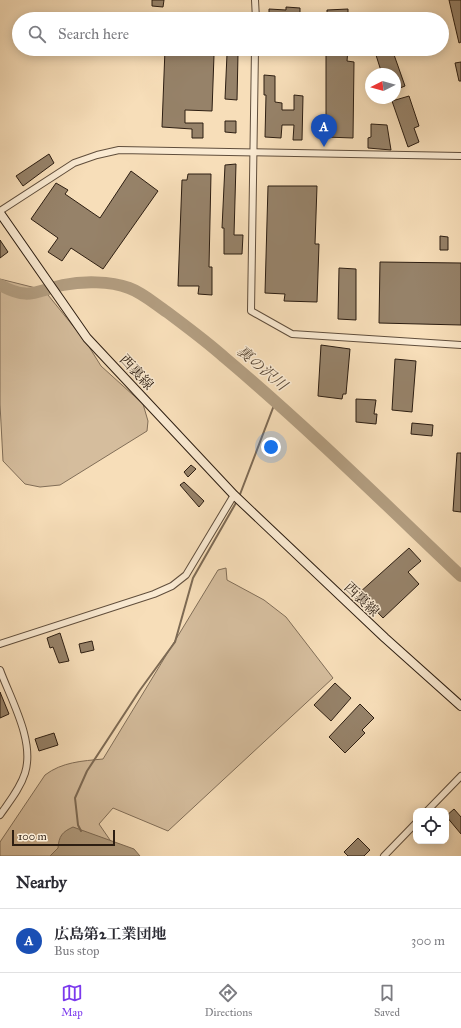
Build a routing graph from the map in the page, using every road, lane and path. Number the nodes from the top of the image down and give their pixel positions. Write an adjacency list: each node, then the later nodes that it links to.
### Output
1 (254, 0): 2 (street)
2 (255, 12)
3 (255, 56): 4 (street)
4 (253, 152): 5 (street); 6 (street); 7 (street)
5 (461, 156)
6 (0, 212): 8 (street, 西裏線)
7 (461, 345)
8 (234, 495): 9 (street); 11 (street, 西裏線)
9 (0, 644)
10 (0, 670): 14 (street)
11 (461, 706)
12 (461, 776): 13 (street)
13 (430, 808)
14 (0, 815)
15 (413, 825): 16 (street)
16 (384, 856)

